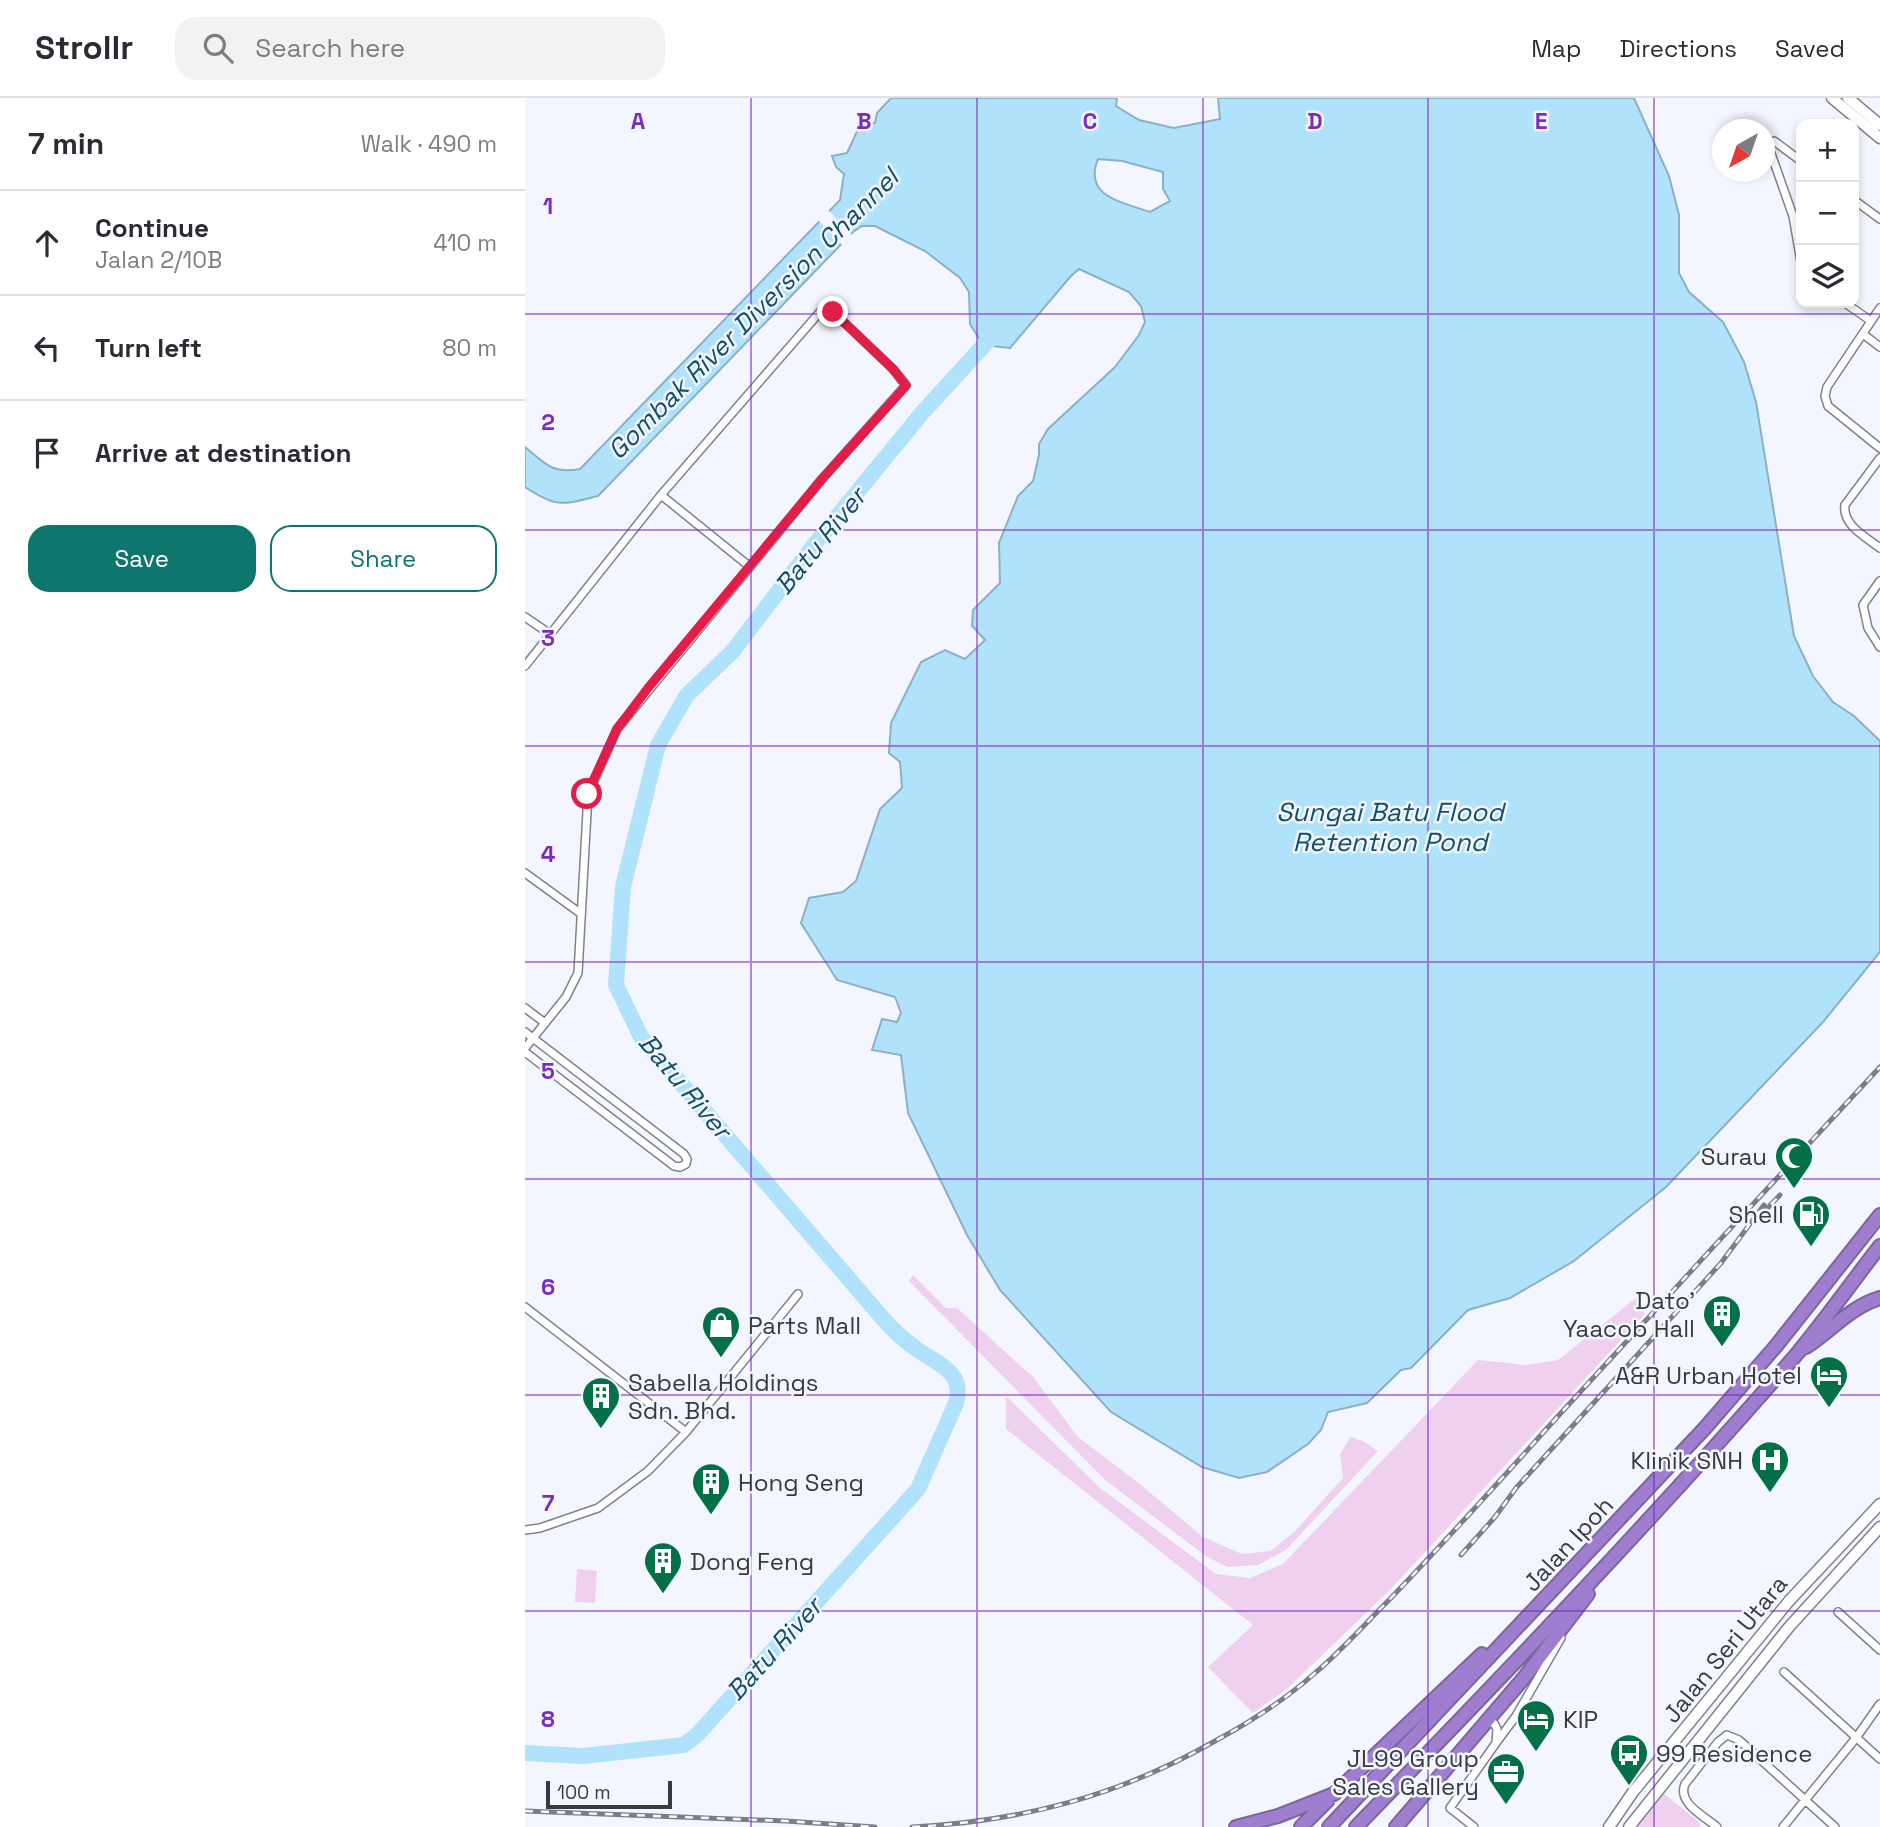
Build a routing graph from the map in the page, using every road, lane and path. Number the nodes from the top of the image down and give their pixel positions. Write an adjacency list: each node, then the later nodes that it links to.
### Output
1 (1832, 98): 3 (street)
2 (1849, 98): 3 (street)
3 (1876, 122): 4 (street)
4 (1880, 138)
5 (1796, 157): 8 (street)
6 (1859, 204): 7 (street)
7 (1880, 219)
8 (1798, 245)
9 (1852, 308): 11 (street)
10 (1880, 308): 11 (street)
11 (1871, 321): 12 (street)
12 (1863, 334): 13 (street); 14 (street)
13 (1880, 347)
14 (1880, 448)
15 (1880, 458): 17 (street)
16 (661, 495): 18 (street); 18 (street); 21 (street)
17 (1880, 548)
18 (749, 566): 25 (street)
19 (1880, 581): 22 (street)
20 (525, 617): 21 (street)
21 (549, 634): 23 (street)
22 (1880, 647)
23 (525, 666)
24 (525, 873): 25 (street)
25 (580, 913): 27 (street)
26 (525, 1008): 27 (street)
27 (545, 1023): 29 (street)
28 (525, 1032): 29 (street)
29 (533, 1038): 30 (street); 30 (street)
30 (525, 1050)
31 (1880, 1214): 41 (highway, Jalan Ipoh)
32 (1880, 1246): 36 (highway, Jalan Ipoh)
33 (798, 1294): 37 (street)
34 (1880, 1298): 36 (highway)
35 (525, 1307): 37 (street)
36 (1797, 1353): 42 (highway, Jalan Ipoh)
37 (686, 1432): 40 (street)
38 (1880, 1504): 60 (street, Jalan Seri Utara)
39 (1880, 1527): 61 (street, Jalan Seri Utara)
40 (525, 1530)
41 (1590, 1551): 52 (highway); 56 (highway, Jalan Ipoh)
42 (1607, 1565): 44 (highway); 57 (highway, Jalan Ipoh)
43 (1838, 1612): 45 (street)
44 (1573, 1616): 48 (highway); 50 (street)
45 (1880, 1650)
46 (1784, 1672): 49 (street)
47 (1880, 1704): 49 (street)
48 (1485, 1723): 50 (street); 58 (highway)
49 (1856, 1738): 51 (street); 53 (street)
50 (1496, 1743): 59 (street)
51 (1880, 1759)
52 (1334, 1794): 54 (highway); 55 (highway)
53 (1805, 1801): 62 (street); 63 (street); 64 (street)
54 (1236, 1827)
55 (1301, 1827)
56 (1329, 1827)
57 (1356, 1827)
58 (1397, 1827)
59 (1474, 1827)
60 (1609, 1827)
61 (1629, 1827)
62 (1717, 1827)
63 (1783, 1827)
64 (1835, 1827)

